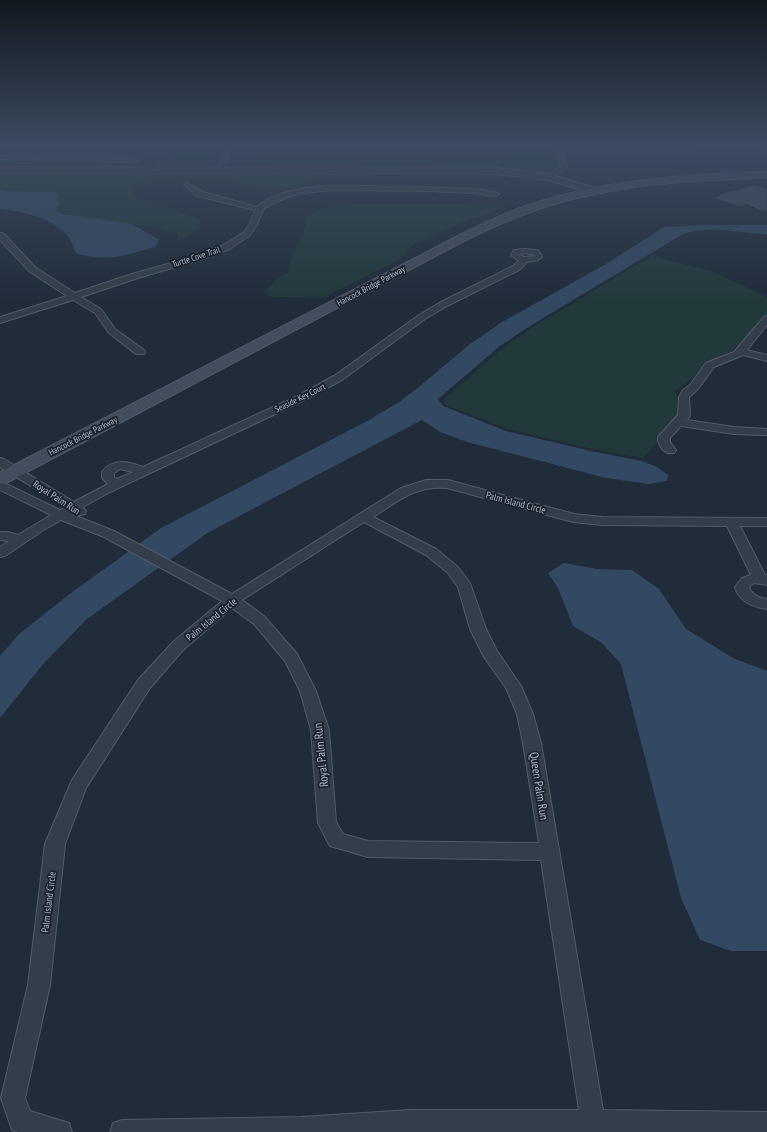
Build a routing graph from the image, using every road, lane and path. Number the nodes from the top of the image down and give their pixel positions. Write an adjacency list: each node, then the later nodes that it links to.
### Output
1 (211, 197): 4 (street)
2 (282, 197): 4 (street)
3 (558, 197): 16 (main road, Hancock Bridge Parkway)
4 (258, 209): 7 (street, Turtle Cove Trail)
5 (0, 235): 7 (street)
6 (526, 259): 17 (street, Seaside Key Court)
7 (73, 296): 9 (street, Turtle Cove Trail); 11 (street)
8 (767, 319): 10 (street)
9 (0, 320)
10 (740, 351): 12 (street); 13 (street)
11 (140, 352)
12 (767, 358)
13 (680, 422): 14 (street); 15 (street)
14 (767, 432)
15 (670, 450)
16 (4, 468): 20 (street, Royal Palm Run)
17 (143, 472): 18 (street, Seaside Key Court); 18 (street)
18 (116, 484): 20 (street, Seaside Key Court)
19 (0, 485): 21 (street, Royal Palm Run)
20 (74, 507): 21 (street, Seaside Key Court); 25 (street, Royal Palm Run)
21 (61, 515): 25 (street, Royal Palm Run); 27 (street, Seaside Key Court)
22 (364, 517): 23 (street, Palm Island Circle); 30 (street, Palm Island Circle); 32 (street, Queen Palm Run)
23 (732, 522): 24 (street, Palm Island Circle); 29 (street)
24 (767, 522)
25 (109, 534): 30 (street, Royal Palm Run)
26 (0, 536): 27 (street)
27 (20, 540): 28 (street, Seaside Key Court)
28 (0, 553)
29 (763, 579): 31 (street)
30 (232, 600): 32 (street, Royal Palm Run); 35 (street, Palm Island Circle)
31 (767, 604)
32 (550, 852): 33 (street, Queen Palm Run)
33 (593, 1122): 34 (street); 36 (street)
34 (767, 1124)
35 (60, 1132)
36 (122, 1132)

